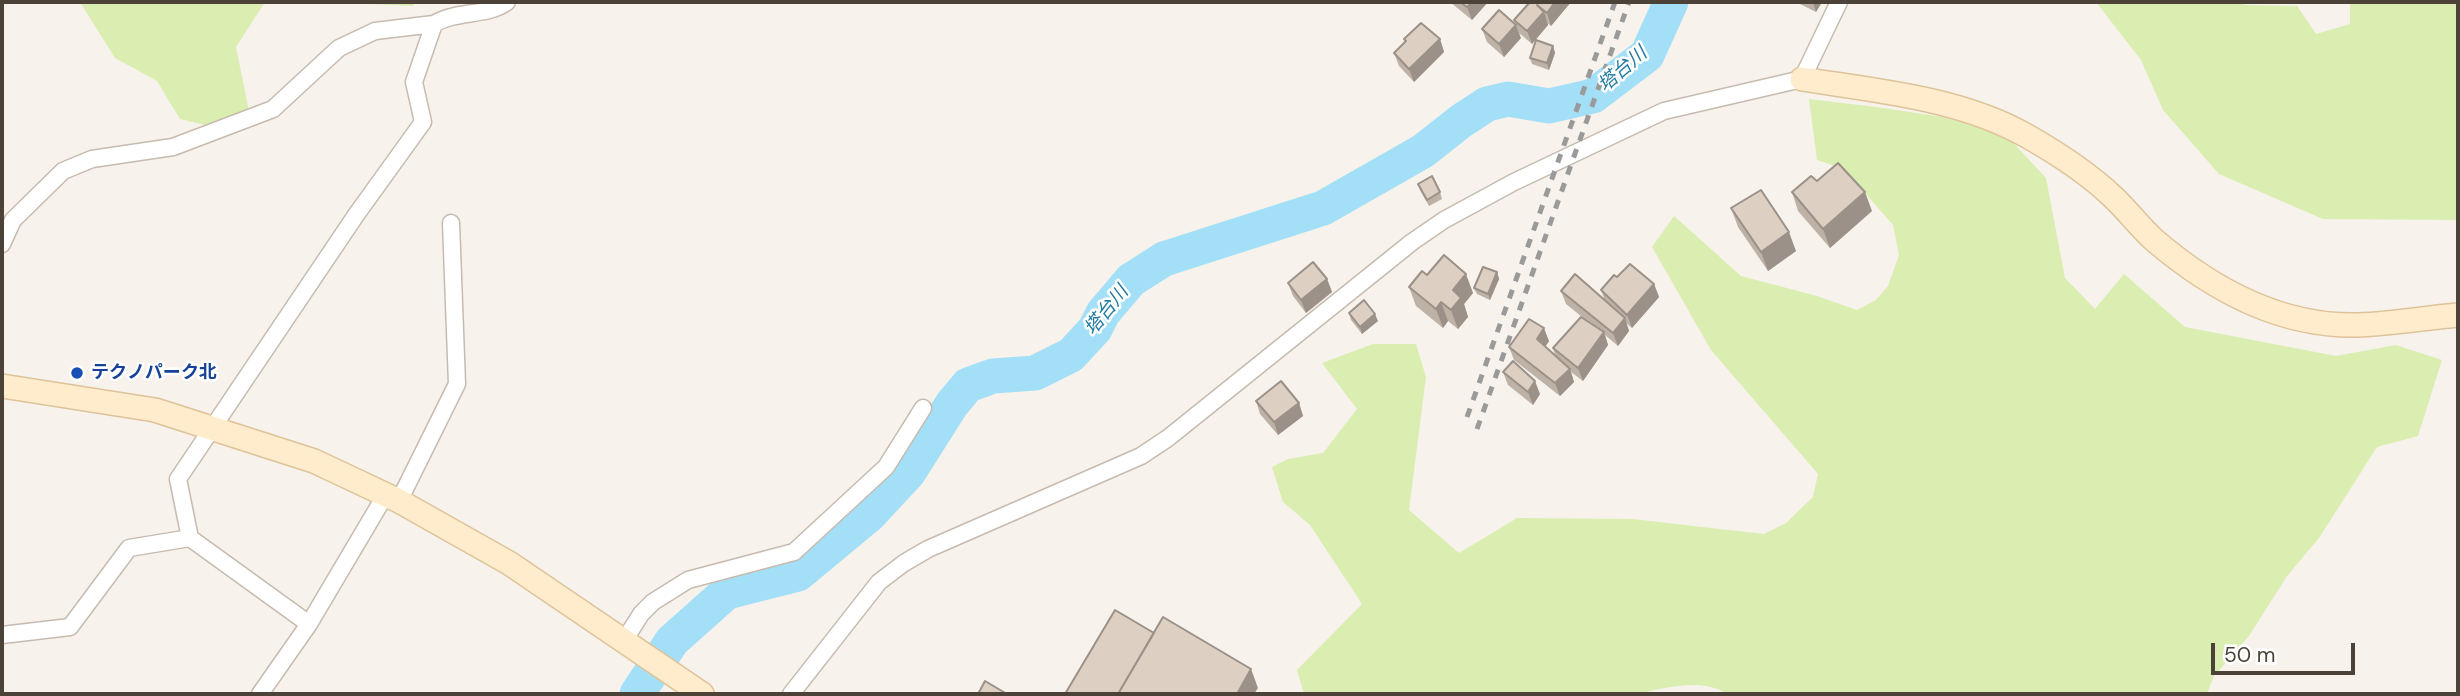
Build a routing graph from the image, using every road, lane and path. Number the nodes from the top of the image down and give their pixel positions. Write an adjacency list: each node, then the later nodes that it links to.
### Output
1 (507, 2): 3 (street)
2 (1839, 2): 4 (street)
3 (434, 24): 6 (street); 10 (street)
4 (1802, 79): 7 (street); 18 (street)
5 (452, 223): 11 (street)
6 (2, 244)
7 (2458, 315)
8 (2, 386): 10 (street)
9 (923, 408): 15 (street)
10 (213, 428): 11 (street); 12 (street)
11 (392, 497): 13 (street); 15 (street)
12 (190, 538): 13 (street); 14 (street)
13 (309, 624): 16 (street)
14 (2, 635)
15 (630, 645): 17 (street)
16 (260, 694)
17 (702, 694)
18 (791, 694)

